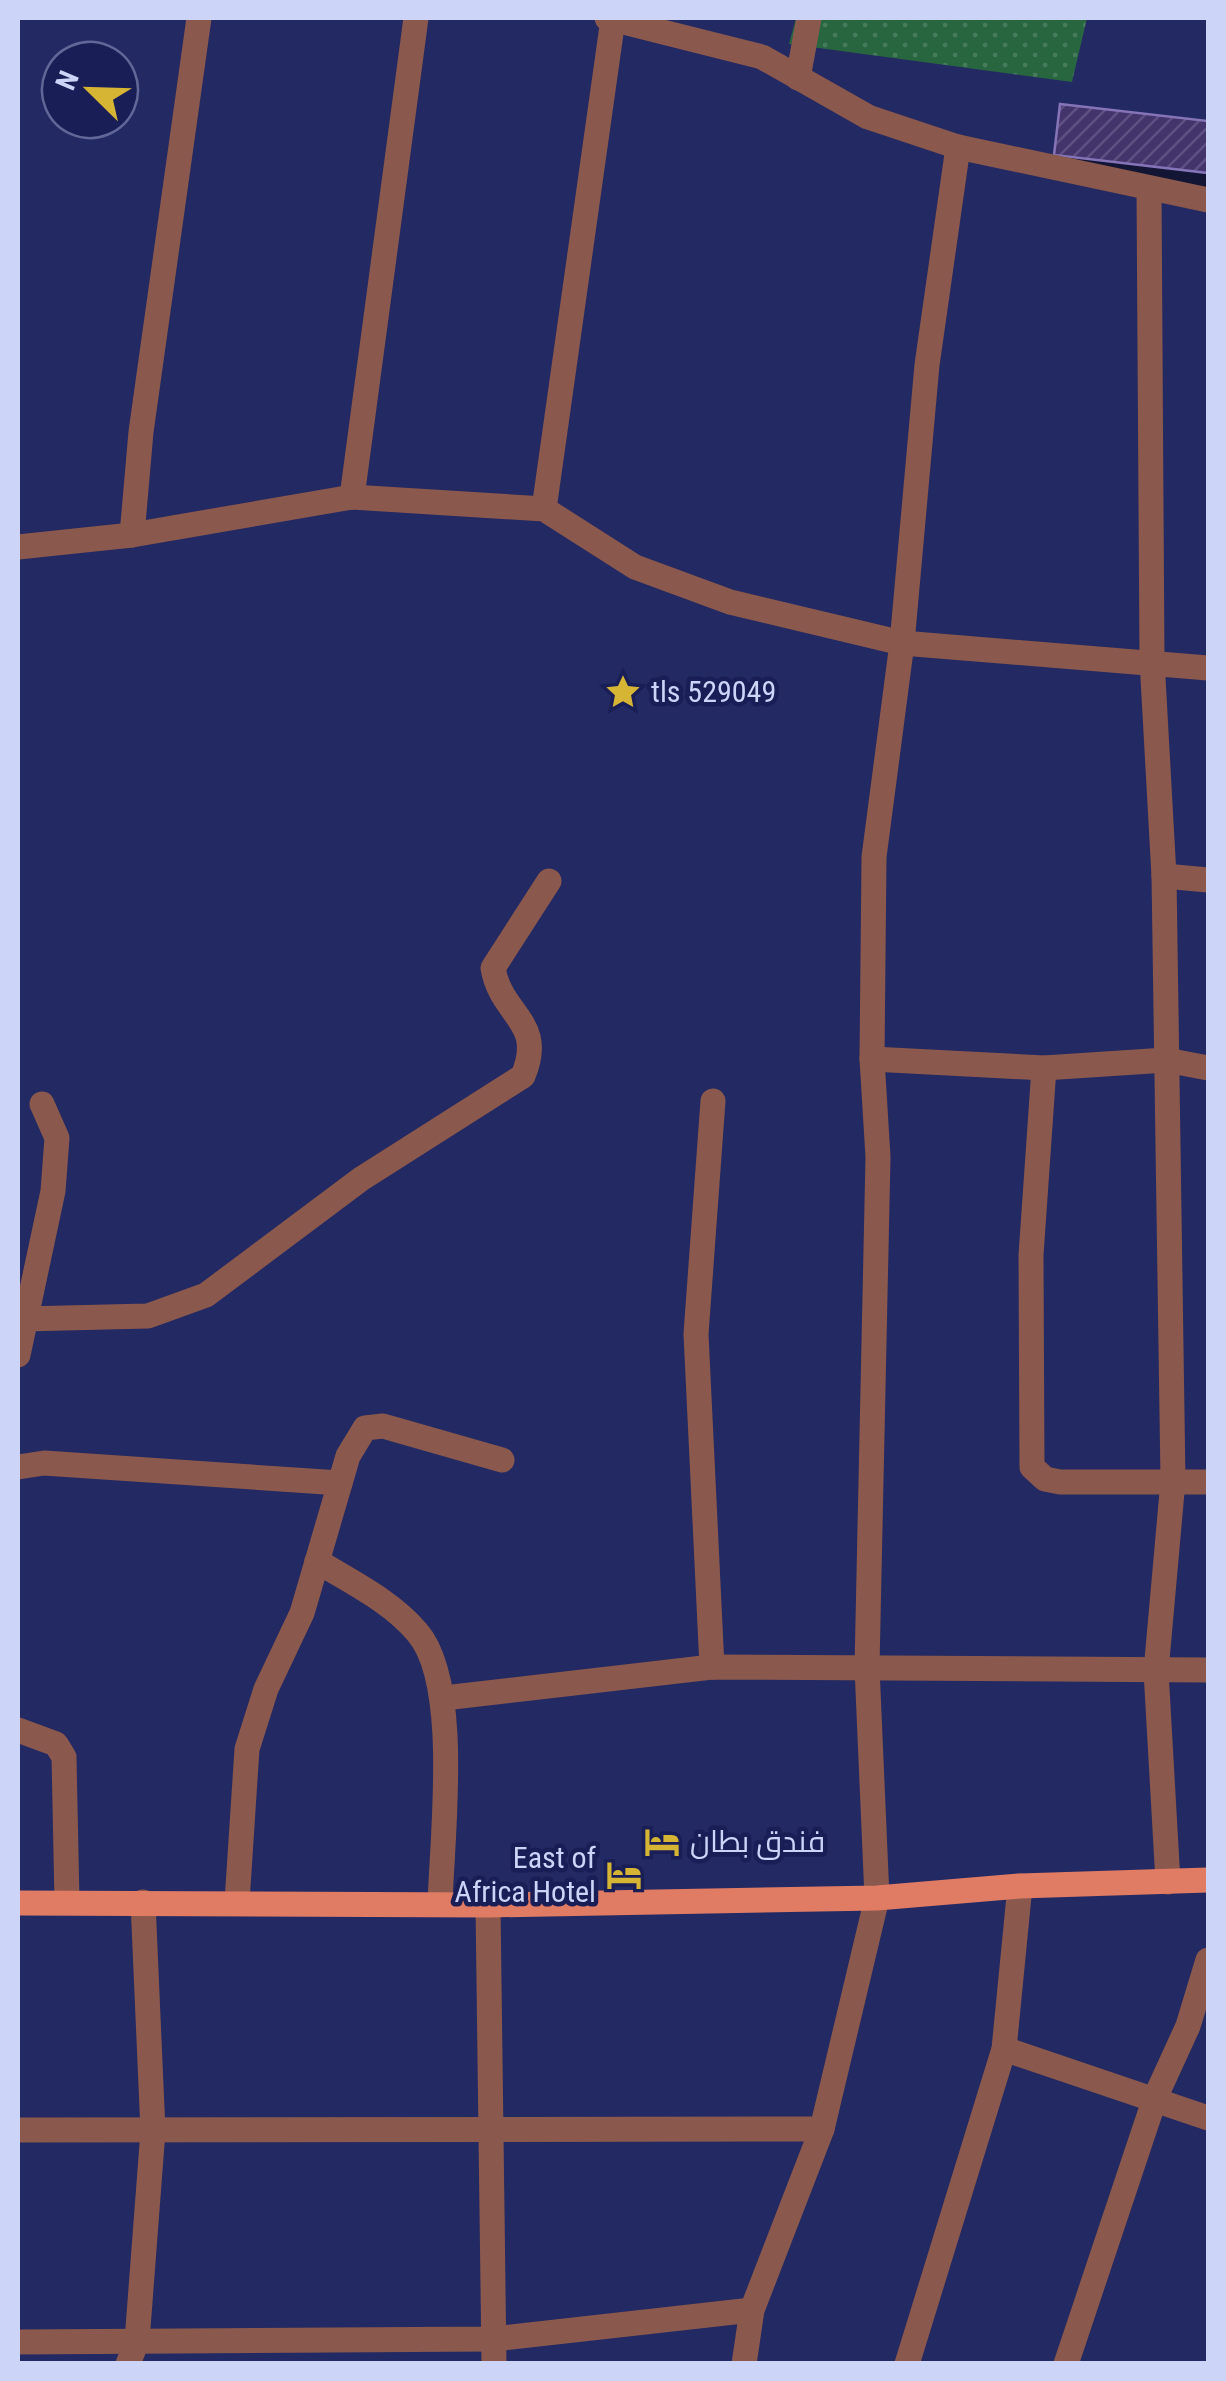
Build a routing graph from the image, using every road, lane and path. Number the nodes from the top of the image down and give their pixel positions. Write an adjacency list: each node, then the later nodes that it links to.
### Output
1 (199, 18): 11 (street)
2 (416, 18): 9 (street)
3 (610, 18): 5 (street); 10 (street)
4 (809, 18): 5 (street)
5 (798, 78): 6 (street)
6 (958, 147): 7 (street); 13 (street)
7 (1148, 190): 8 (street); 14 (street)
8 (1208, 200)
9 (352, 498): 10 (street); 11 (street)
10 (544, 509): 13 (street)
11 (132, 535): 12 (street)
12 (18, 547)
13 (902, 643): 14 (street); 19 (street)
14 (1152, 660): 15 (street); 16 (street)
15 (1208, 668)
16 (1164, 876): 17 (street); 20 (street)
17 (1208, 880)
18 (549, 881): 25 (street)
19 (872, 1059): 21 (street); 34 (street)
20 (1166, 1060): 21 (street); 22 (street); 29 (street)
21 (1044, 1068): 29 (street)
22 (1208, 1068)
23 (713, 1101): 33 (street)
24 (42, 1104): 25 (street)
25 (23, 1319): 26 (street)
26 (18, 1355)
27 (502, 1460): 31 (street)
28 (18, 1467): 31 (street)
29 (1173, 1481): 30 (street); 35 (street)
30 (1208, 1482)
31 (340, 1483): 32 (street)
32 (317, 1561): 37 (street); 45 (street)
33 (712, 1666): 34 (street); 37 (street)
34 (866, 1667): 35 (street); 42 (street)
35 (1156, 1670): 36 (street); 40 (street)
36 (1208, 1670)
37 (444, 1698): 47 (street)
38 (18, 1730): 43 (street)
39 (1208, 1880): 40 (main road)
40 (1168, 1882): 41 (main road)
41 (1020, 1886): 42 (main road); 50 (street)
42 (877, 1898): 48 (main road); 54 (street)
43 (68, 1902): 44 (main road); 46 (main road)
44 (143, 1902): 45 (main road); 56 (street)
45 (237, 1902): 47 (main road)
46 (18, 1903)
47 (440, 1904): 48 (main road)
48 (488, 1905): 53 (street)
49 (1208, 1960): 51 (street)
50 (1004, 2049): 51 (street); 62 (street)
51 (1155, 2098): 52 (street); 63 (street)
52 (1208, 2118)
53 (493, 2128): 54 (street); 56 (street); 60 (street)
54 (822, 2129): 57 (street)
55 (18, 2130): 56 (street)
56 (153, 2131): 59 (street)
57 (752, 2310): 60 (street); 61 (street)
58 (18, 2342): 59 (street)
59 (133, 2352): 60 (street)
60 (493, 2352)
61 (744, 2364)
62 (907, 2364)
63 (1066, 2364)

